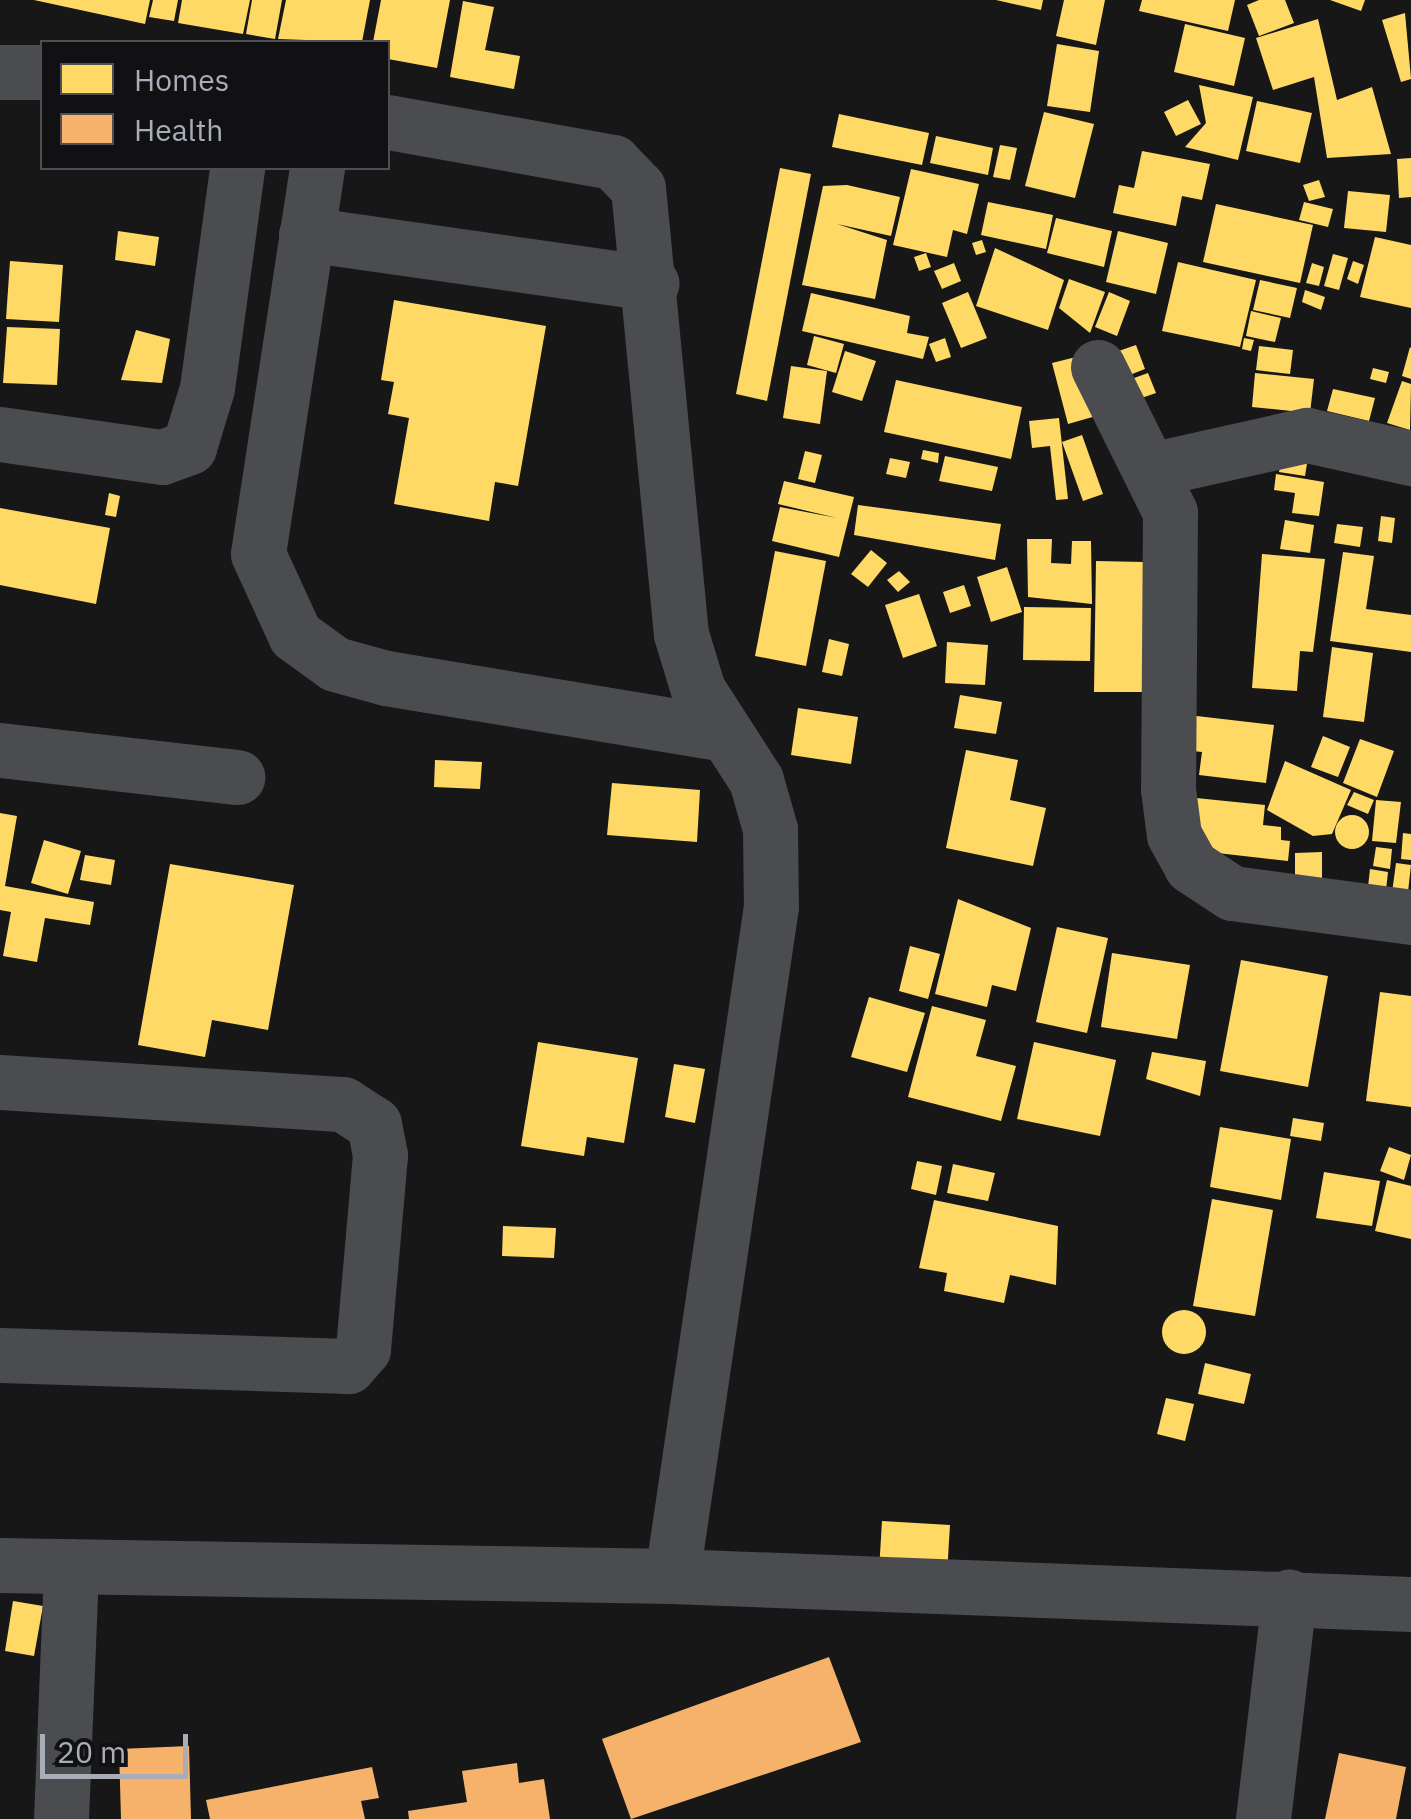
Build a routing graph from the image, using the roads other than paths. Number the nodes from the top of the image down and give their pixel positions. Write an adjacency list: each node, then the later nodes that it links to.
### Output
1 (0, 72): 2 (street)
2 (40, 72)
3 (390, 122): 7 (street)
4 (237, 170): 9 (street)
5 (317, 170): 6 (street)
6 (306, 234): 7 (street); 12 (street)
7 (652, 283): 12 (street)
8 (1098, 367): 11 (street)
9 (0, 434)
10 (1411, 458): 11 (street)
11 (1150, 470): 15 (street)
12 (719, 733): 20 (street)
13 (0, 750): 14 (street)
14 (237, 777)
15 (1411, 917)
16 (0, 1082): 17 (street)
17 (0, 1355)
18 (0, 1565): 19 (street)
19 (72, 1566): 20 (street); 23 (street)
20 (672, 1576): 21 (street)
21 (1289, 1597): 22 (street); 24 (street)
22 (1411, 1604)
23 (61, 1819)
24 (1263, 1819)

